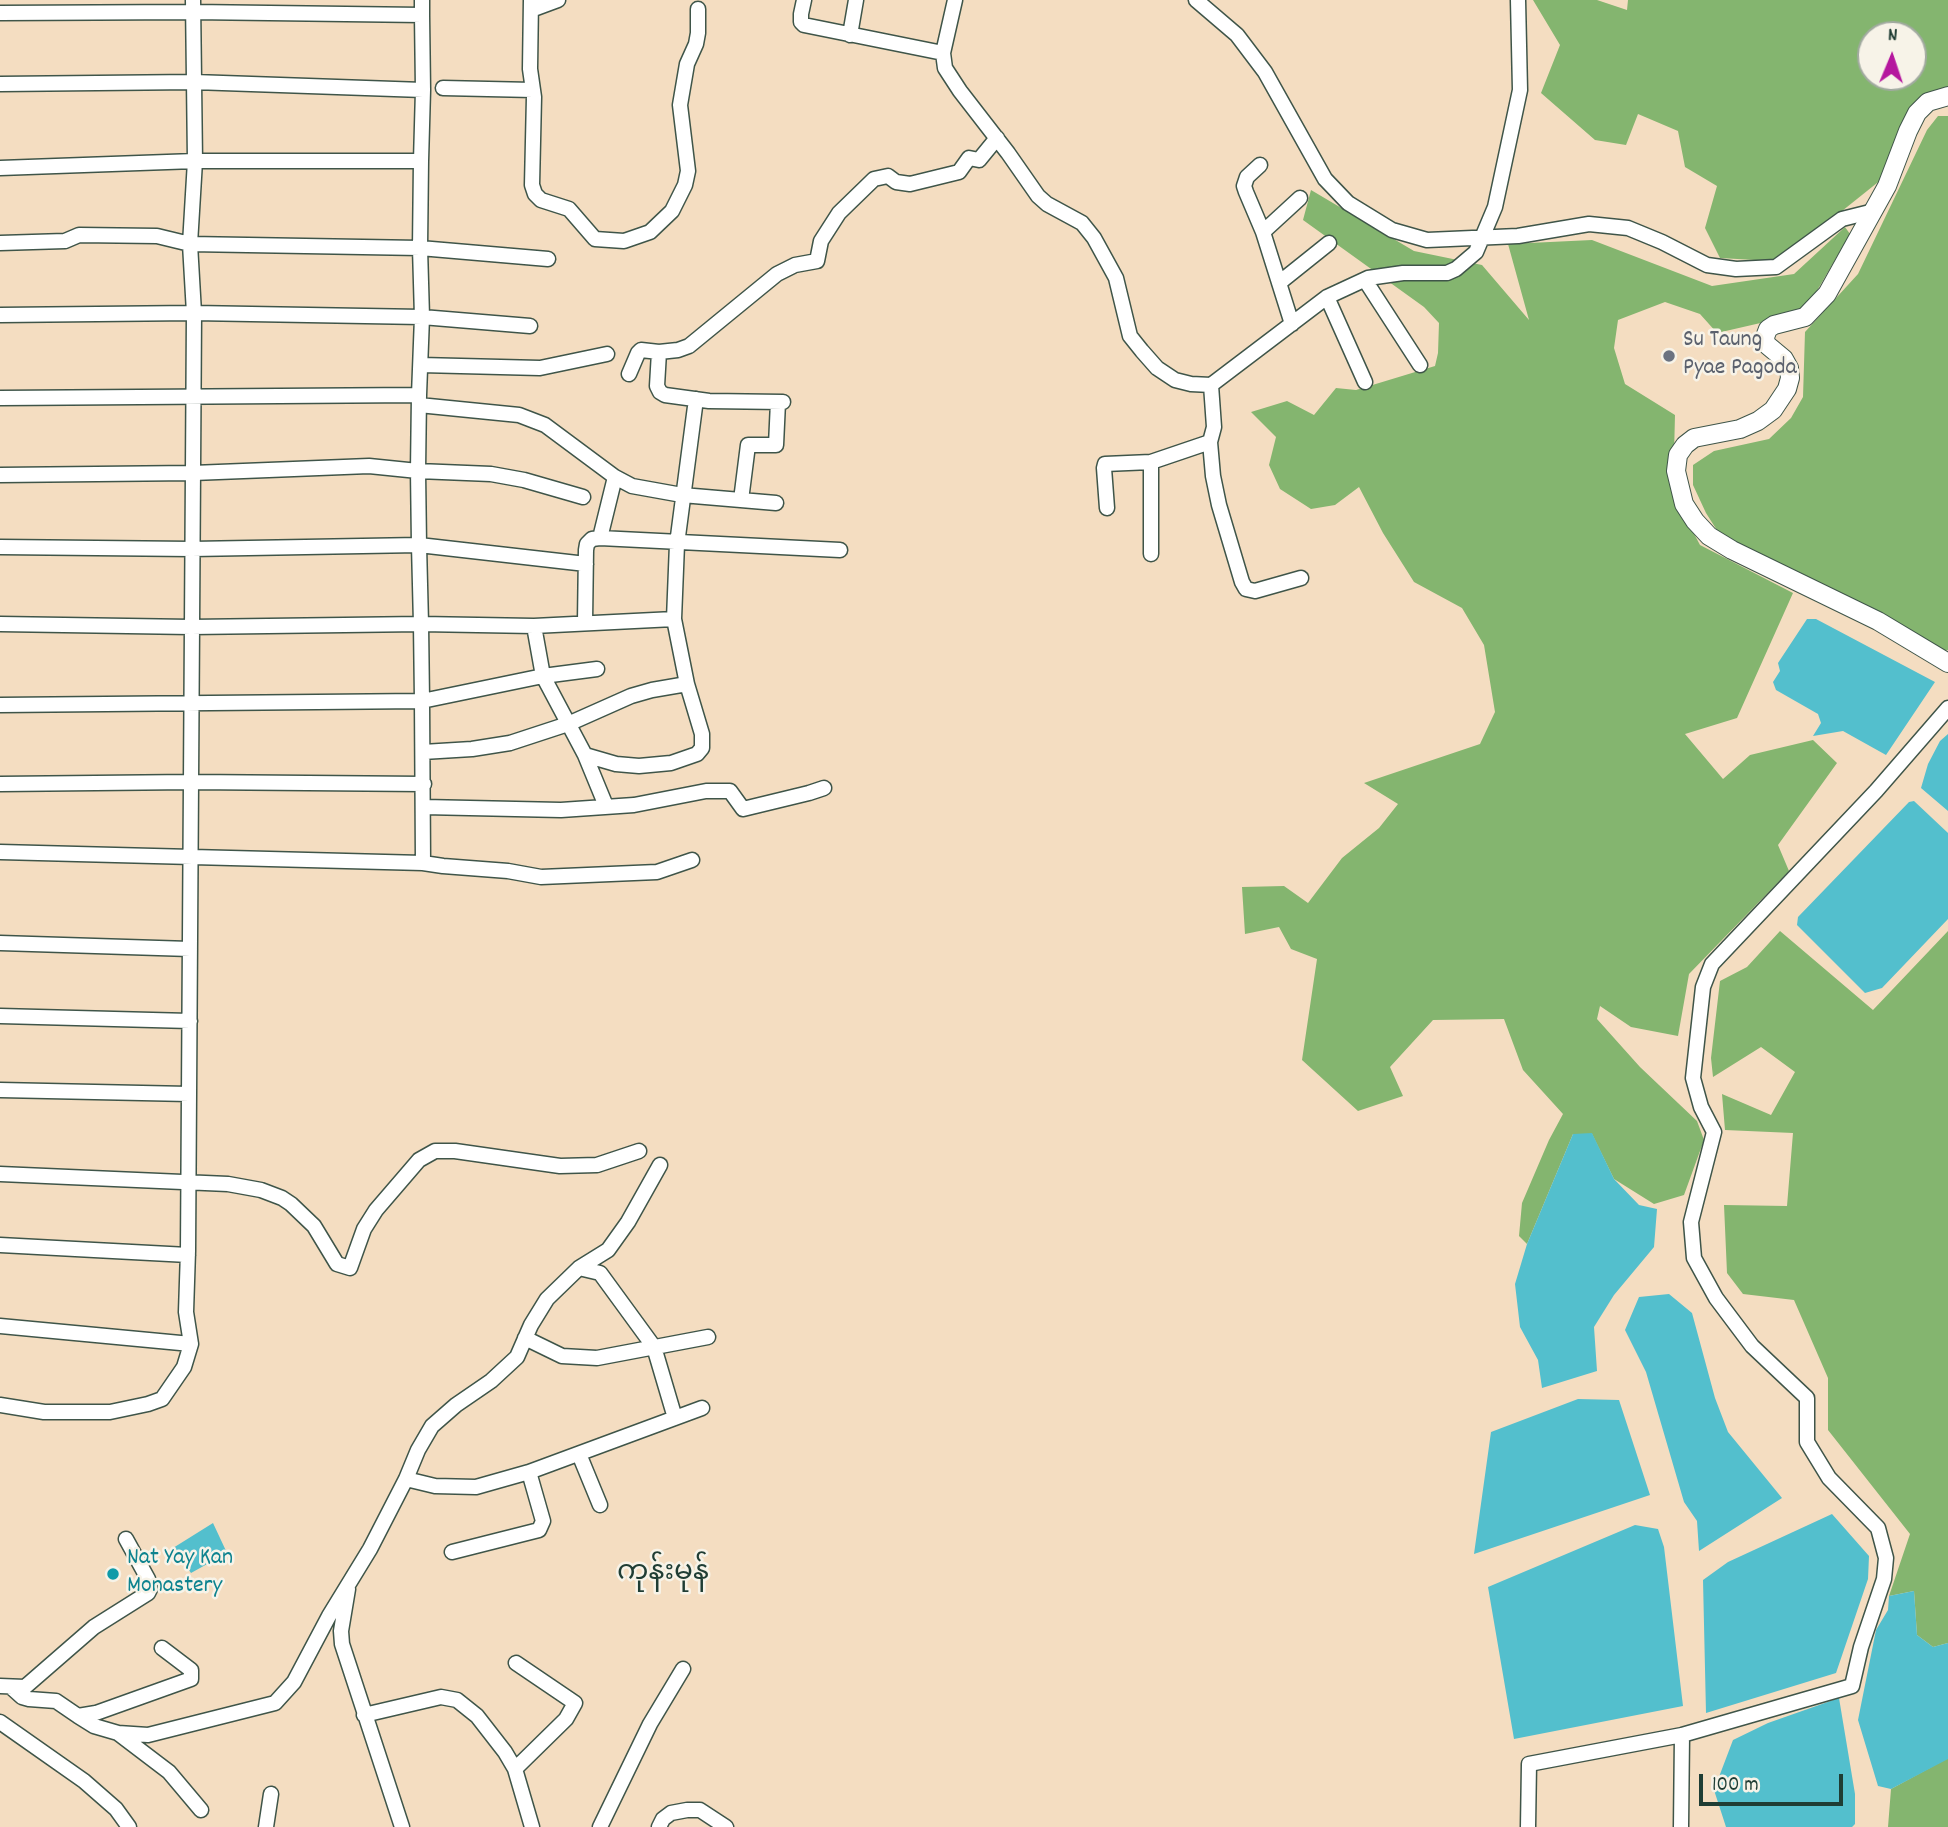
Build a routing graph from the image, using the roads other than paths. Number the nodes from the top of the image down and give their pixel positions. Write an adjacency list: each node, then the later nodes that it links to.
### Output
1 (422, 0): 12 (street)
2 (558, 0): 8 (street)
3 (804, 0): 13 (street)
4 (856, 0): 13 (street)
5 (955, 0): 14 (street)
6 (1196, 0): 29 (street)
7 (1518, 0): 29 (street)
8 (531, 5): 19 (street)
9 (193, 6): 11 (street); 12 (street); 15 (street)
10 (698, 9): 19 (street)
11 (0, 13)
12 (422, 15): 18 (street)
13 (850, 35): 14 (street)
14 (943, 53): 21 (street)
15 (194, 82): 16 (street); 18 (street); 22 (street)
16 (0, 84)
17 (443, 88): 19 (street)
18 (423, 90): 23 (street)
19 (533, 90)
20 (1948, 96): 27 (main road)
21 (997, 138): 43 (street); 49 (street)
22 (195, 161): 23 (street); 25 (street); 32 (street)
23 (421, 161): 33 (street)
24 (1260, 165): 28 (street)
25 (0, 168)
26 (1300, 198): 28 (street)
27 (1874, 211): 29 (street); 80 (main road)
28 (1263, 232): 36 (street)
29 (1482, 238): 35 (street)
30 (0, 243): 32 (street)
31 (1329, 243): 36 (street)
32 (190, 244): 33 (street); 38 (street)
33 (420, 248): 34 (street); 40 (street)
34 (548, 260)
35 (1364, 280): 37 (street); 46 (street)
36 (1279, 283): 41 (street)
37 (1326, 297): 41 (street); 48 (street)
38 (194, 313): 39 (street); 40 (street); 51 (street)
39 (0, 315)
40 (422, 317): 42 (street); 45 (street)
41 (1292, 324): 49 (street)
42 (530, 327)
43 (659, 352): 47 (street); 52 (street)
44 (607, 354): 45 (street)
45 (421, 365): 53 (street)
46 (1420, 365)
47 (629, 374)
48 (1365, 382)
49 (1211, 385): 54 (street)
50 (0, 398): 51 (street)
51 (193, 398): 53 (street); 57 (street)
52 (696, 399): 60 (street); 62 (street)
53 (419, 400): 56 (street); 59 (street)
54 (1210, 442): 55 (street); 73 (street)
55 (1152, 462): 64 (street); 71 (street)
56 (418, 471): 57 (street); 61 (street); 67 (street)
57 (193, 473): 58 (street); 69 (street)
58 (0, 475)
59 (615, 477): 60 (street); 65 (street)
60 (682, 495): 62 (street); 66 (street)
61 (583, 497)
62 (741, 500): 63 (street)
63 (776, 503)
64 (1107, 508)
65 (600, 538): 66 (street); 72 (street)
66 (677, 544): 70 (street); 74 (street)
67 (419, 545): 69 (street); 72 (street); 77 (street)
68 (0, 547): 69 (street)
69 (192, 549): 79 (street)
70 (840, 550)
71 (1151, 554)
72 (586, 564): 75 (street)
73 (1301, 579)
74 (674, 619): 75 (street); 83 (street)
75 (585, 622): 78 (street)
76 (0, 624): 79 (street)
77 (421, 624): 78 (street); 79 (street); 84 (street)
78 (534, 626): 82 (street)
79 (191, 627): 85 (street)
80 (1948, 663)
81 (597, 669): 82 (street)
82 (543, 676): 84 (street); 88 (street)
83 (687, 684): 88 (street); 90 (street)
84 (422, 701): 85 (street); 89 (street)
85 (191, 704): 86 (street); 91 (street)
86 (0, 705)
87 (1948, 708): 137 (street)
88 (568, 724): 89 (street); 90 (street)
89 (423, 752): 93 (street)
90 (585, 755): 95 (street)
91 (191, 782): 92 (street); 93 (street); 98 (street)
92 (0, 784)
93 (424, 784): 96 (street)
94 (824, 788): 95 (street)
95 (606, 806): 96 (street)
96 (424, 807): 100 (street)
97 (0, 852): 98 (street)
98 (190, 858): 100 (street); 102 (street)
99 (692, 860): 100 (street)
100 (423, 863)
101 (0, 943): 102 (street)
102 (190, 949): 104 (street)
103 (0, 1016): 104 (street)
104 (190, 1021): 106 (street)
105 (0, 1090): 106 (street)
106 (189, 1094): 110 (street)
107 (639, 1152): 110 (street)
108 (660, 1165): 113 (street)
109 (0, 1174): 110 (street)
110 (189, 1184): 112 (street)
111 (0, 1245): 112 (street)
112 (188, 1255): 117 (street)
113 (579, 1268): 116 (street); 118 (street)
114 (0, 1326): 117 (street)
115 (708, 1337): 118 (street)
116 (525, 1338): 118 (street); 124 (street)
117 (191, 1343): 119 (street)
118 (654, 1347): 121 (street)
119 (0, 1405)
120 (702, 1408): 121 (street)
121 (675, 1418): 122 (street)
122 (579, 1454): 123 (street); 125 (street)
123 (529, 1472): 124 (street); 127 (street)
124 (406, 1479): 128 (street)
125 (600, 1505)
126 (125, 1539): 132 (street)
127 (452, 1552)
128 (348, 1584): 133 (street); 136 (street)
129 (162, 1648): 134 (street)
130 (516, 1663): 138 (street)
131 (683, 1670): 145 (street)
132 (6, 1687): 134 (street)
133 (364, 1714): 138 (street); 143 (street)
134 (78, 1716): 136 (street)
135 (0, 1722): 141 (street)
136 (118, 1733): 140 (street)
137 (1682, 1735): 148 (street); 149 (street)
138 (515, 1769): 144 (street)
139 (271, 1794): 142 (street)
140 (201, 1810)
141 (129, 1827)
142 (266, 1827)
143 (402, 1827)
144 (531, 1827)
145 (600, 1827)
146 (659, 1827): 147 (street)
147 (726, 1827)
148 (1528, 1827)
149 (1681, 1827)

